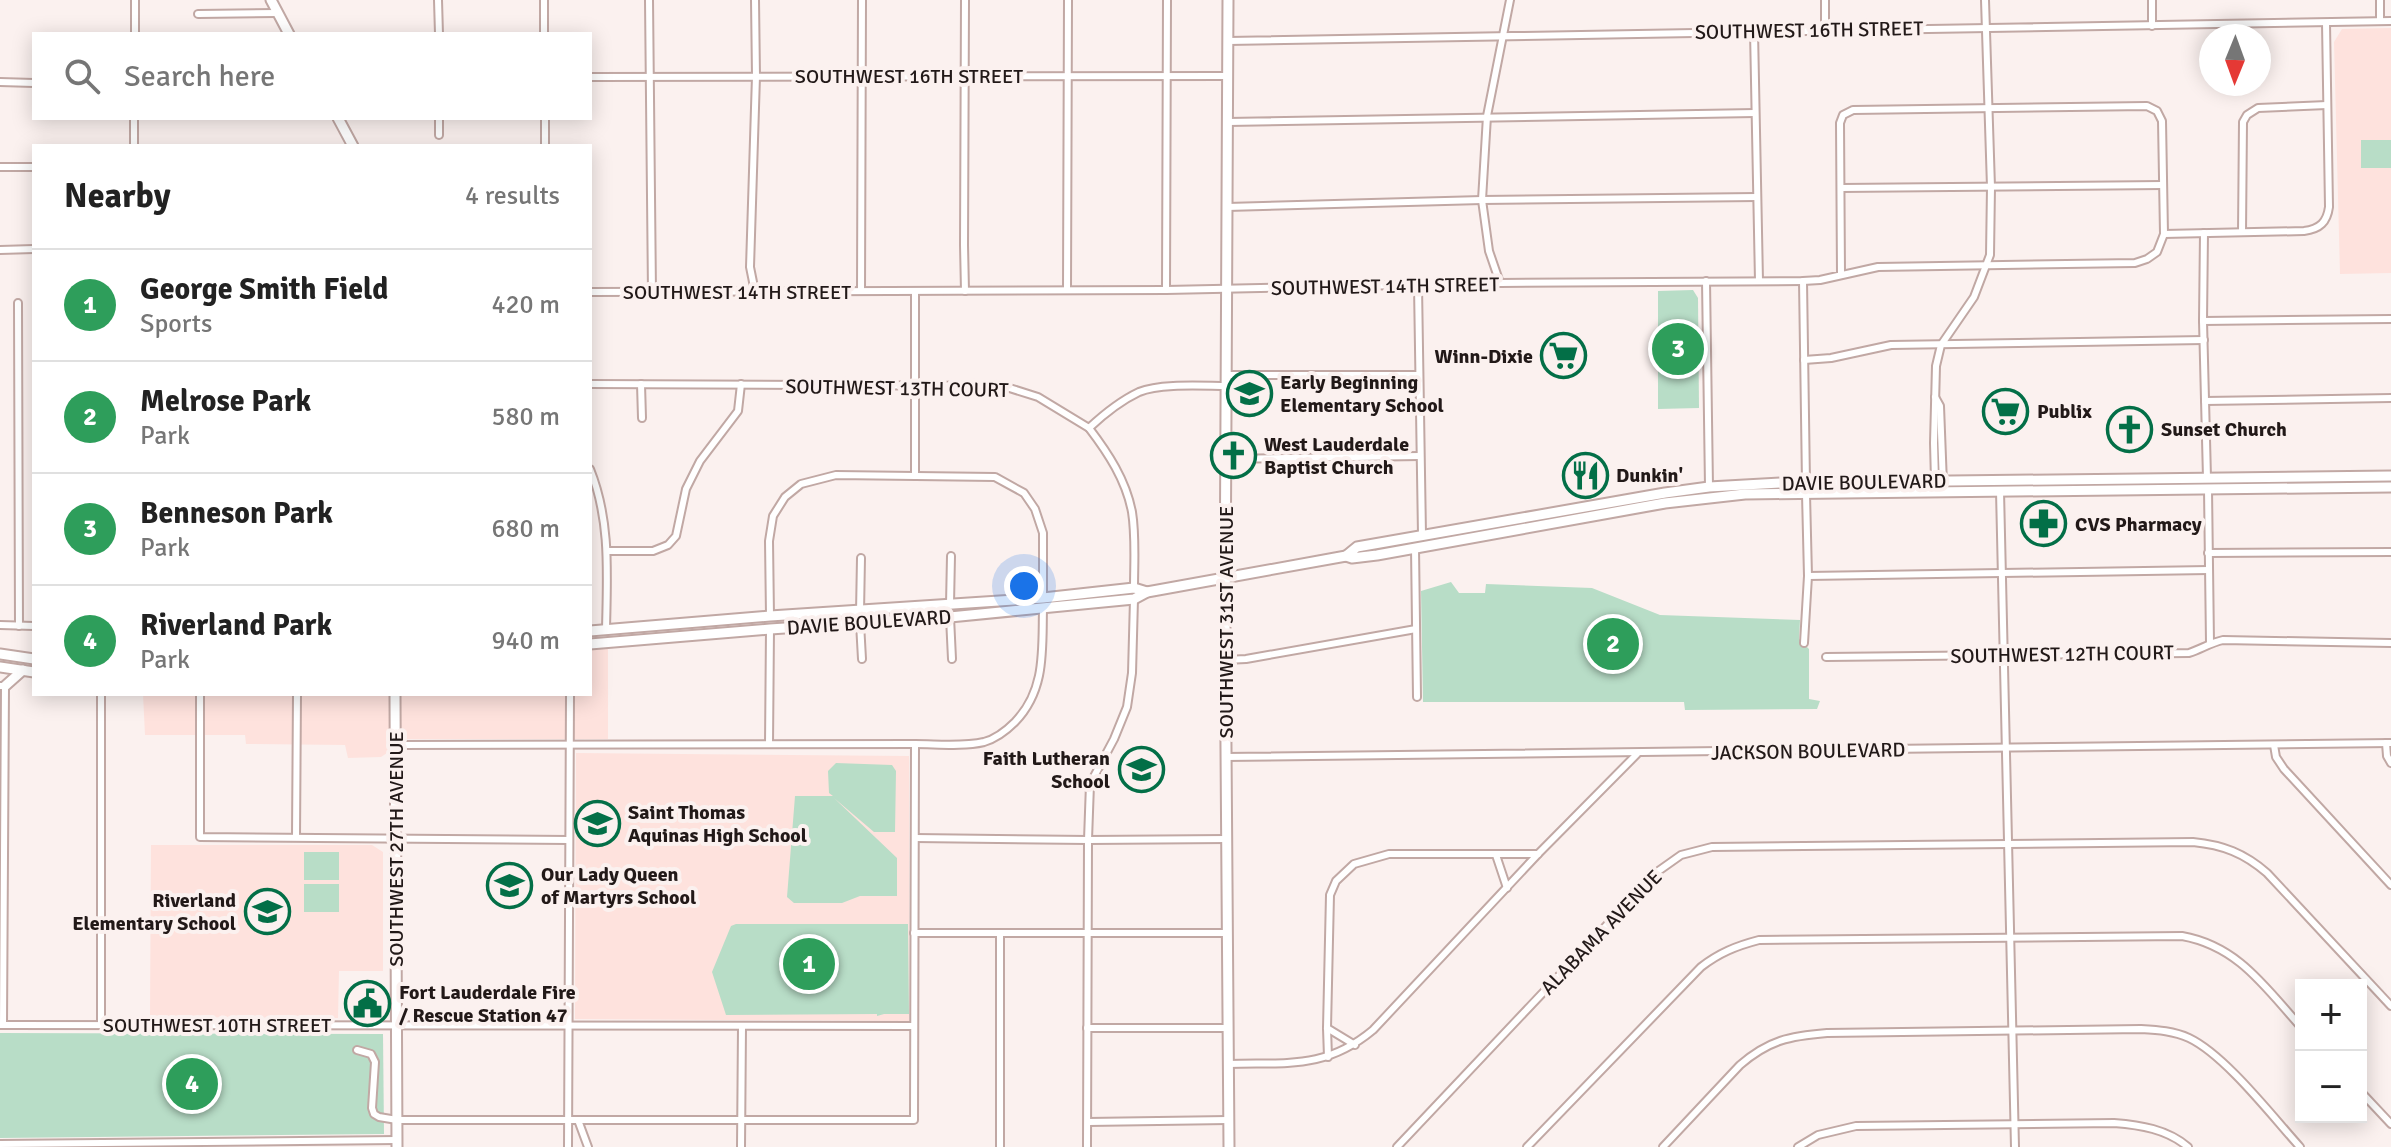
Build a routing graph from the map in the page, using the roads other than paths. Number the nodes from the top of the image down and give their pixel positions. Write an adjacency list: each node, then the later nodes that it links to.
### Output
1 (135, 0): 26 (street)
2 (271, 0): 17 (main road)
3 (438, 0): 28 (street)
4 (544, 0): 29 (street)
5 (649, 0): 34 (street)
6 (755, 0): 35 (street)
7 (862, 0): 39 (street)
8 (965, 0): 32 (street)
9 (1068, 0): 36 (street)
10 (1167, 0): 33 (street)
11 (1228, 0): 31 (main road, SOUTHWEST 31ST AVENUE)
12 (1510, 0): 30 (street)
13 (1825, 0): 24 (street)
14 (1985, 0): 23 (street)
15 (2152, 0): 22 (street)
16 (2380, 0): 19 (street)
17 (277, 13): 18 (street); 27 (main road)
18 (198, 14)
19 (2380, 21): 20 (street, SOUTHWEST 16TH STREET); 21 (street, SOUTHWEST 16TH STREET)
20 (2391, 21)
21 (2326, 23): 22 (street, SOUTHWEST 16TH STREET); 42 (street)
22 (2152, 26): 23 (street, SOUTHWEST 16TH STREET)
23 (1986, 27): 24 (street, SOUTHWEST 16TH STREET); 43 (street)
24 (1825, 30): 25 (street, SOUTHWEST 16TH STREET)
25 (1754, 31): 30 (street, SOUTHWEST 16TH STREET); 44 (street)
26 (135, 32)
27 (288, 32)
28 (439, 32)
29 (544, 32)
30 (1502, 35): 31 (street, SOUTHWEST 16TH STREET); 45 (street)
31 (1228, 41): 37 (main road, SOUTHWEST 31ST AVENUE)
32 (965, 75): 36 (street, SOUTHWEST 16TH STREET); 39 (street, SOUTHWEST 16TH STREET); 80 (street)
33 (1166, 75): 36 (street, SOUTHWEST 16TH STREET); 37 (street, SOUTHWEST 16TH STREET); 77 (street)
34 (649, 76): 35 (street, SOUTHWEST 16TH STREET); 38 (street, SOUTHWEST 16TH STREET); 83 (street)
35 (756, 76): 39 (street, SOUTHWEST 16TH STREET); 82 (street)
36 (1068, 76): 76 (street)
37 (1228, 76): 50 (main road, SOUTHWEST 31ST AVENUE)
38 (592, 77)
39 (863, 77): 78 (street)
40 (0, 82): 41 (street)
41 (32, 83)
42 (2327, 105): 63 (street); 63 (street)
43 (1989, 108): 57 (street); 58 (street); 59 (street)
44 (1755, 113): 45 (street); 60 (street)
45 (1487, 116): 50 (street); 61 (street)
46 (134, 120): 52 (street)
47 (339, 120): 53 (main road)
48 (439, 120): 51 (street)
49 (545, 120): 54 (street)
50 (1228, 122): 62 (main road, SOUTHWEST 31ST AVENUE)
51 (439, 135)
52 (134, 144)
53 (352, 144)
54 (545, 144)
55 (0, 167): 56 (street)
56 (32, 167)
57 (2163, 185): 58 (street); 65 (street)
58 (1991, 187): 59 (street); 68 (street)
59 (1841, 188): 69 (street)
60 (1757, 197): 61 (street); 71 (street)
61 (1482, 200): 62 (street); 73 (street)
62 (1227, 207): 75 (main road, SOUTHWEST 31ST AVENUE)
63 (2242, 232): 64 (street)
64 (2204, 233): 65 (street); 86 (street)
65 (2164, 234): 68 (street, SOUTHWEST 14TH STREET)
66 (32, 249): 67 (street)
67 (0, 250)
68 (1987, 265): 69 (street, SOUTHWEST 14TH STREET); 88 (street)
69 (1841, 274): 72 (street, SOUTHWEST 14TH STREET)
70 (1706, 281): 71 (street, SOUTHWEST 14TH STREET); 73 (street, SOUTHWEST 14TH STREET); 106 (street)
71 (1759, 281): 72 (street, SOUTHWEST 14TH STREET)
72 (1803, 281): 89 (street)
73 (1500, 283): 74 (street, SOUTHWEST 14TH STREET)
74 (1418, 286): 75 (street, SOUTHWEST 14TH STREET); 90 (street)
75 (1227, 289): 77 (street, SOUTHWEST 14TH STREET); 91 (main road, SOUTHWEST 31ST AVENUE)
76 (1067, 290): 77 (street, SOUTHWEST 14TH STREET); 80 (street, SOUTHWEST 14TH STREET)
77 (1166, 290)
78 (861, 291): 79 (street, SOUTHWEST 14TH STREET); 82 (street, SOUTHWEST 14TH STREET)
79 (915, 291): 80 (street, SOUTHWEST 14TH STREET); 95 (street)
80 (965, 291)
81 (592, 292): 83 (street, SOUTHWEST 14TH STREET)
82 (755, 292): 83 (street, SOUTHWEST 14TH STREET)
83 (652, 293)
84 (18, 303): 137 (street)
85 (2391, 319): 86 (street)
86 (2203, 321): 87 (street)
87 (2204, 340): 88 (street); 97 (street)
88 (1941, 345): 89 (street); 107 (street)
89 (1804, 360): 110 (street)
90 (1419, 375): 91 (street); 100 (street)
91 (1227, 380): 99 (street); 101 (main road, SOUTHWEST 31ST AVENUE)
92 (592, 384): 93 (street, SOUTHWEST 13TH COURT)
93 (641, 384): 94 (street, SOUTHWEST 13TH COURT); 98 (street)
94 (741, 384): 95 (street, SOUTHWEST 13TH COURT); 114 (street)
95 (916, 384): 99 (street, SOUTHWEST 13TH COURT); 103 (street)
96 (2391, 398): 97 (street)
97 (2205, 401): 105 (street)
98 (642, 418)
99 (1089, 428): 124 (street)
100 (1420, 456): 101 (street); 112 (street)
101 (1226, 459): 123 (main road, SOUTHWEST 31ST AVENUE)
102 (592, 475): 114 (street)
103 (915, 476): 127 (street); 132 (street)
104 (2391, 476): 105 (main road, DAVIE BOULEVARD)
105 (2208, 483): 108 (main road, DAVIE BOULEVARD); 108 (main road, DAVIE BOULEVARD); 109 (main road, DAVIE BOULEVARD); 116 (street)
106 (1709, 487): 110 (main road, DAVIE BOULEVARD); 111 (main road); 112 (main road, DAVIE BOULEVARD)
107 (1940, 487): 108 (main road, DAVIE BOULEVARD); 110 (main road, DAVIE BOULEVARD)
108 (2000, 487): 121 (street)
109 (2391, 487)
110 (1806, 488): 111 (main road, DAVIE BOULEVARD); 122 (street)
111 (1665, 503): 113 (main road, DAVIE BOULEVARD)
112 (1422, 535): 118 (main road, DAVIE BOULEVARD)
113 (1415, 548): 118 (main road, DAVIE BOULEVARD); 140 (street)
114 (607, 551): 141 (street)
115 (2391, 552): 116 (street)
116 (2208, 553): 120 (street)
117 (951, 556): 129 (street)
118 (1346, 556): 123 (main road, DAVIE BOULEVARD)
119 (861, 558): 131 (street)
120 (2209, 570): 121 (street); 144 (street)
121 (2002, 572): 122 (street); 148 (street)
122 (1808, 576): 143 (street)
123 (1225, 579): 125 (main road, DAVIE BOULEVARD); 153 (main road, SOUTHWEST 31ST AVENUE)
124 (1134, 588): 125 (main road, DAVIE BOULEVARD); 126 (main road, DAVIE BOULEVARD)
125 (1147, 592): 128 (main road, DAVIE BOULEVARD)
126 (1087, 594): 127 (main road, DAVIE BOULEVARD); 130 (main road)
127 (1043, 598): 129 (main road, DAVIE BOULEVARD)
128 (1134, 599): 130 (main road, DAVIE BOULEVARD); 178 (street)
129 (950, 604): 131 (main road, DAVIE BOULEVARD)
130 (1043, 609): 133 (main road, DAVIE BOULEVARD); 166 (street)
131 (860, 612): 132 (main road, DAVIE BOULEVARD); 136 (main road)
132 (770, 616): 141 (main road, DAVIE BOULEVARD)
133 (950, 617): 134 (main road, DAVIE BOULEVARD); 152 (street)
134 (860, 623): 136 (main road, DAVIE BOULEVARD); 151 (street)
135 (0, 625): 137 (street)
136 (826, 625): 139 (main road, DAVIE BOULEVARD)
137 (19, 626): 138 (street)
138 (32, 626)
139 (770, 629): 146 (main road, DAVIE BOULEVARD); 165 (street)
140 (1416, 629): 153 (street); 162 (street)
141 (606, 630): 142 (main road, DAVIE BOULEVARD)
142 (592, 632)
143 (1804, 643)
144 (2210, 643): 145 (street, SOUTHWEST 12TH COURT); 148 (street, SOUTHWEST 12TH COURT)
145 (2391, 643)
146 (592, 644)
147 (0, 654): 150 (main road)
148 (2004, 655): 149 (street, SOUTHWEST 12TH COURT); 169 (street)
149 (1826, 657)
150 (32, 659)
151 (862, 659)
152 (952, 659)
153 (1225, 660): 171 (main road, SOUTHWEST 31ST AVENUE)
154 (0, 667): 155 (main road)
155 (29, 671): 156 (main road)
156 (3, 686): 191 (street)
157 (101, 696): 192 (street)
158 (200, 696): 173 (street)
159 (297, 696): 173 (street)
160 (395, 696): 167 (main road, SOUTHWEST 27TH AVENUE)
161 (570, 696): 164 (street)
162 (1417, 697)
163 (2388, 743): 168 (street, JACKSON BOULEVARD); 172 (street)
164 (569, 744): 165 (street); 167 (street); 177 (street)
165 (769, 744): 166 (street)
166 (915, 744): 175 (street)
167 (396, 745): 174 (main road, SOUTHWEST 27TH AVENUE)
168 (2274, 745): 169 (street, JACKSON BOULEVARD); 182 (street)
169 (2006, 748): 170 (street, JACKSON BOULEVARD); 179 (street)
170 (1638, 753): 171 (street, JACKSON BOULEVARD); 180 (street)
171 (1225, 757): 176 (main road, SOUTHWEST 31ST AVENUE)
172 (2391, 763)
173 (296, 837): 174 (street)
174 (396, 837): 177 (street); 193 (main road, SOUTHWEST 27TH AVENUE)
175 (915, 838): 178 (street); 184 (street)
176 (1227, 839): 178 (street); 187 (main road, SOUTHWEST 31ST AVENUE)
177 (569, 840): 194 (street)
178 (1088, 840): 186 (street)
179 (2009, 843): 188 (street); 189 (street, ALABAMA AVENUE); 223 (street, ALABAMA AVENUE)
180 (1538, 854): 181 (street); 183 (street)
181 (1496, 855): 183 (street); 199 (street)
182 (2391, 885)
183 (1507, 888): 201 (street)
184 (914, 933): 185 (street); 195 (street)
185 (1000, 933): 186 (street); 220 (street)
186 (1087, 933): 187 (street); 197 (street)
187 (1228, 933): 198 (main road, SOUTHWEST 31ST AVENUE)
188 (2011, 938): 190 (street); 200 (street); 224 (street)
189 (2391, 1006)
190 (2295, 1020)
191 (2, 1025): 192 (street, SOUTHWEST 10TH STREET)
192 (101, 1025): 193 (street, SOUTHWEST 10TH STREET)
193 (397, 1025): 194 (street, SOUTHWEST 10TH STREET); 206 (main road, SOUTHWEST 27TH AVENUE)
194 (568, 1025): 196 (street, SOUTHWEST 10TH STREET); 207 (street)
195 (914, 1026): 196 (street, SOUTHWEST 10TH STREET); 209 (street)
196 (742, 1027): 209 (street)
197 (1087, 1028): 198 (street); 211 (street)
198 (1228, 1028): 204 (main road, SOUTHWEST 31ST AVENUE)
199 (1327, 1028): 201 (street); 203 (street)
200 (2012, 1032): 213 (street); 225 (street); 229 (street)
201 (1355, 1045): 203 (street)
202 (357, 1050): 206 (street)
203 (1328, 1057): 204 (street)
204 (1228, 1064): 210 (main road, SOUTHWEST 31ST AVENUE)
205 (2367, 1098): 212 (street)
206 (397, 1120): 207 (street); 215 (main road, SOUTHWEST 27TH AVENUE)
207 (568, 1120): 208 (street); 217 (street)
208 (578, 1120): 209 (street); 218 (street)
209 (741, 1120): 219 (street)
210 (1228, 1120): 211 (street); 222 (main road, SOUTHWEST 31ST AVENUE)
211 (1088, 1122): 221 (street)
212 (2391, 1124)
213 (2014, 1125): 226 (street); 227 (street); 228 (street)
214 (0, 1144): 216 (street)
215 (397, 1144): 216 (street)
216 (182, 1145)
217 (568, 1147)
218 (588, 1147)
219 (741, 1147)
220 (1000, 1147)
221 (1087, 1147)
222 (1229, 1147)
223 (1397, 1147)
224 (1527, 1147)
225 (1663, 1147)
226 (1798, 1147)
227 (2015, 1147)
228 (2188, 1147)
229 (2300, 1147)

